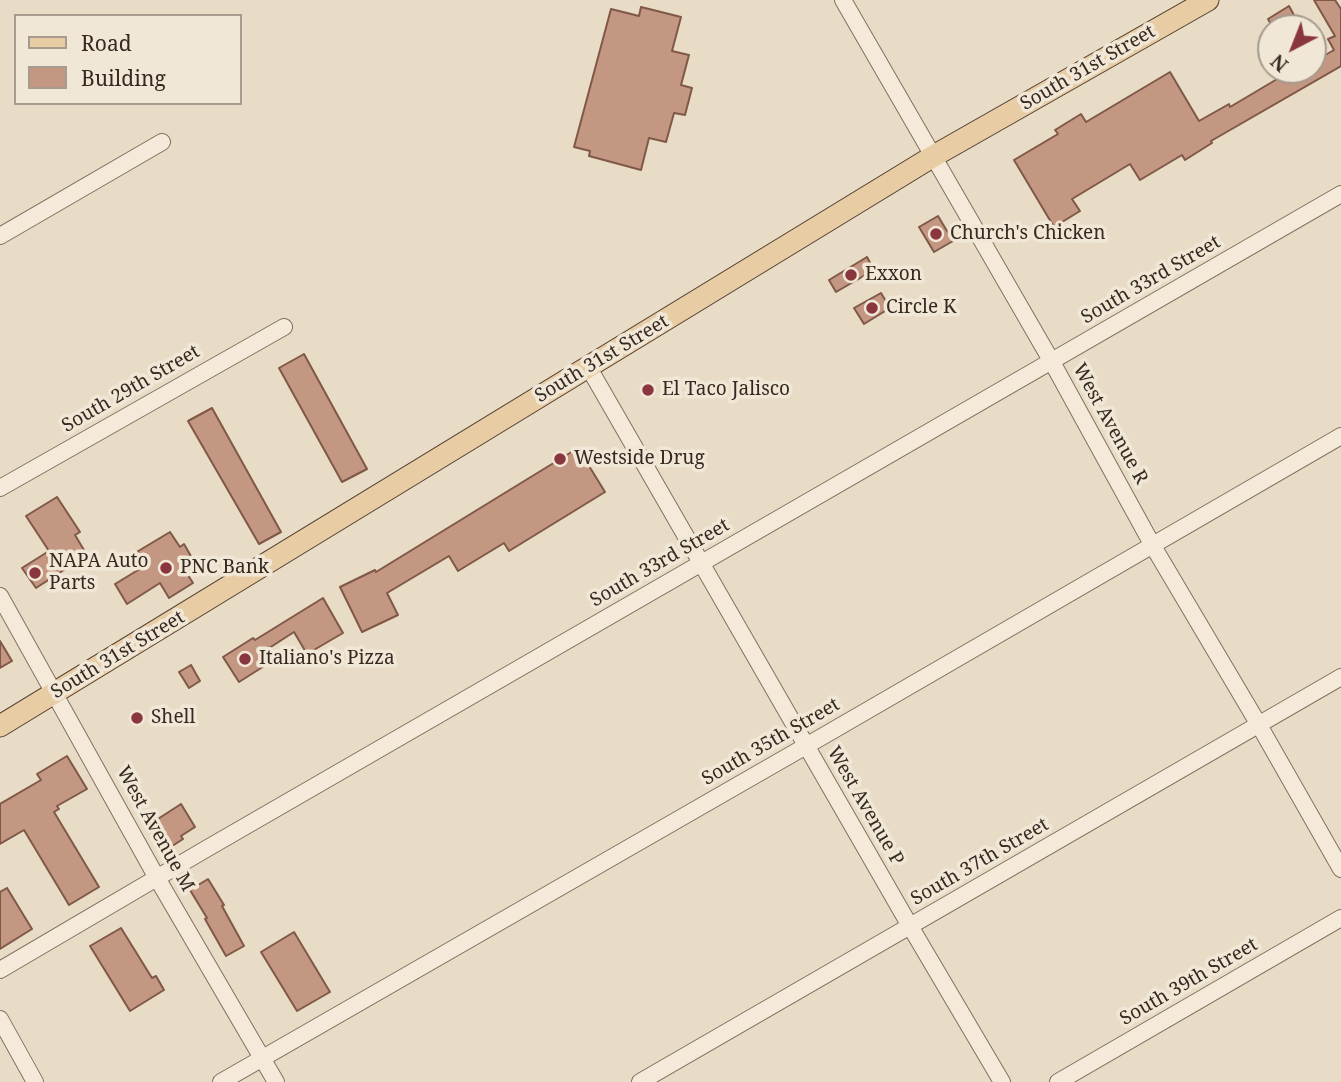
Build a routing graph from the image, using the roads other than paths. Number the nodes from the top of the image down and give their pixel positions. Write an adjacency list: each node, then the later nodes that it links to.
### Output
1 (843, 0): 4 (street, West Avenue R)
2 (1208, 0): 4 (main road, South 31st Street)
3 (162, 142): 6 (street)
4 (932, 157): 8 (street, West Avenue R); 9 (main road, South 31st Street)
5 (1341, 194): 8 (street, South 33rd Street)
6 (0, 236)
7 (284, 327): 11 (street, South 29th Street)
8 (1052, 362): 12 (street, West Avenue R); 13 (street, South 33rd Street)
9 (589, 368): 13 (street, West Avenue P); 16 (main road, South 31st Street)
10 (1341, 436): 12 (street, South 35th Street)
11 (0, 488)
12 (1153, 546): 17 (street, West Avenue R); 19 (street, South 35th Street)
13 (701, 564): 19 (street, West Avenue P); 21 (street, South 33rd Street)
14 (0, 596): 16 (street, West Avenue M)
15 (1341, 677): 17 (street, South 37th Street)
16 (55, 693): 18 (main road, South 31st Street); 21 (street, West Avenue M)
17 (1259, 725): 20 (street, West Avenue R); 23 (street, South 37th Street)
18 (0, 726)
19 (806, 746): 23 (street, West Avenue P); 26 (street, South 35th Street)
20 (1341, 869)
21 (157, 877): 24 (street, South 33rd Street); 26 (street, West Avenue M)
22 (1341, 918): 32 (street, South 39th Street)
23 (910, 926): 30 (street, South 37th Street); 31 (street, West Avenue P)
24 (0, 970)
25 (0, 1019): 27 (street)
26 (262, 1058): 28 (street, South 35th Street); 29 (street, West Avenue M)
27 (35, 1082)
28 (221, 1082)
29 (276, 1082)
30 (640, 1082)
31 (1002, 1082)
32 (1058, 1082)

